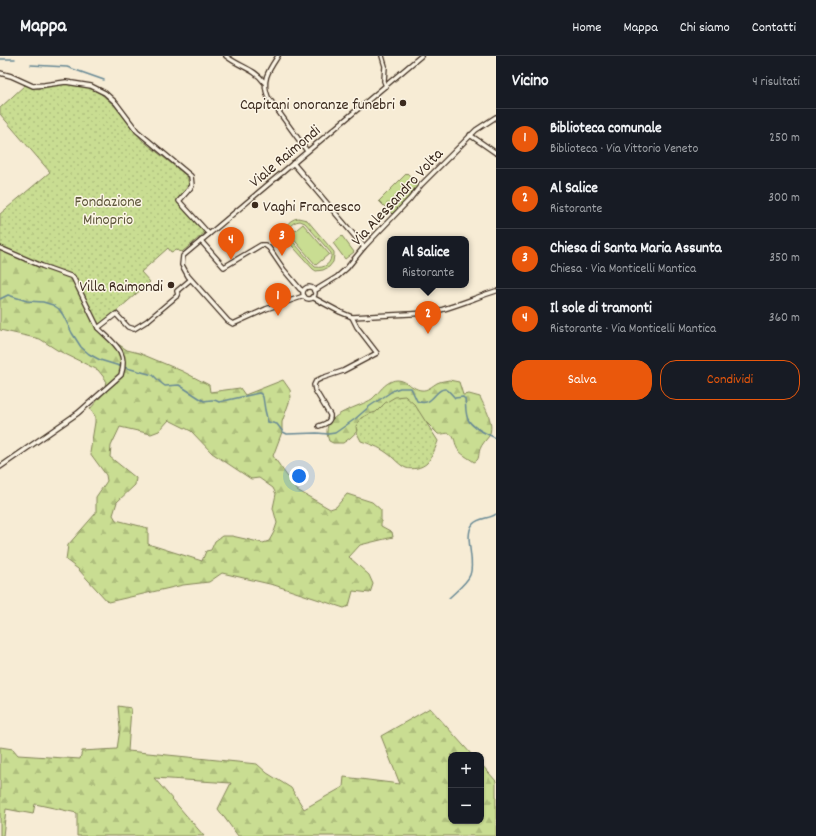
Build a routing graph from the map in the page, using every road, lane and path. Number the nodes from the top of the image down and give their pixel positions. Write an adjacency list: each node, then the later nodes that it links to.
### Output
1 (226, 56): 6 (street)
2 (278, 56): 6 (street)
3 (382, 56): 7 (street)
4 (421, 56): 7 (street, Viale Raimondi)
5 (0, 73): 13 (street)
6 (264, 82): 10 (street)
7 (386, 86): 10 (street, Viale Raimondi)
8 (496, 117): 9 (street, Via Alessandro Volta)
9 (470, 135): 11 (street); 15 (street, Via Alessandro Volta)
10 (307, 151): 12 (street, Viale Raimondi)
11 (496, 153)
12 (293, 163): 13 (street, Viale Raimondi); 15 (street)
13 (209, 234): 14 (street, Viale Raimondi)
14 (201, 241): 17 (street, Viale Raimondi); 18 (street)
15 (364, 247): 19 (street, Via Alessandro Volta)
16 (0, 248): 24 (street)
17 (190, 280): 21 (street, Viale Raimondi); 24 (street)
18 (303, 291): 19 (street); 21 (street)
19 (314, 291): 22 (street)
20 (496, 291): 23 (street)
21 (304, 296): 22 (street)
22 (312, 297): 23 (street)
23 (352, 317): 25 (street)
24 (98, 328): 26 (street)
25 (319, 426)
26 (0, 467)

